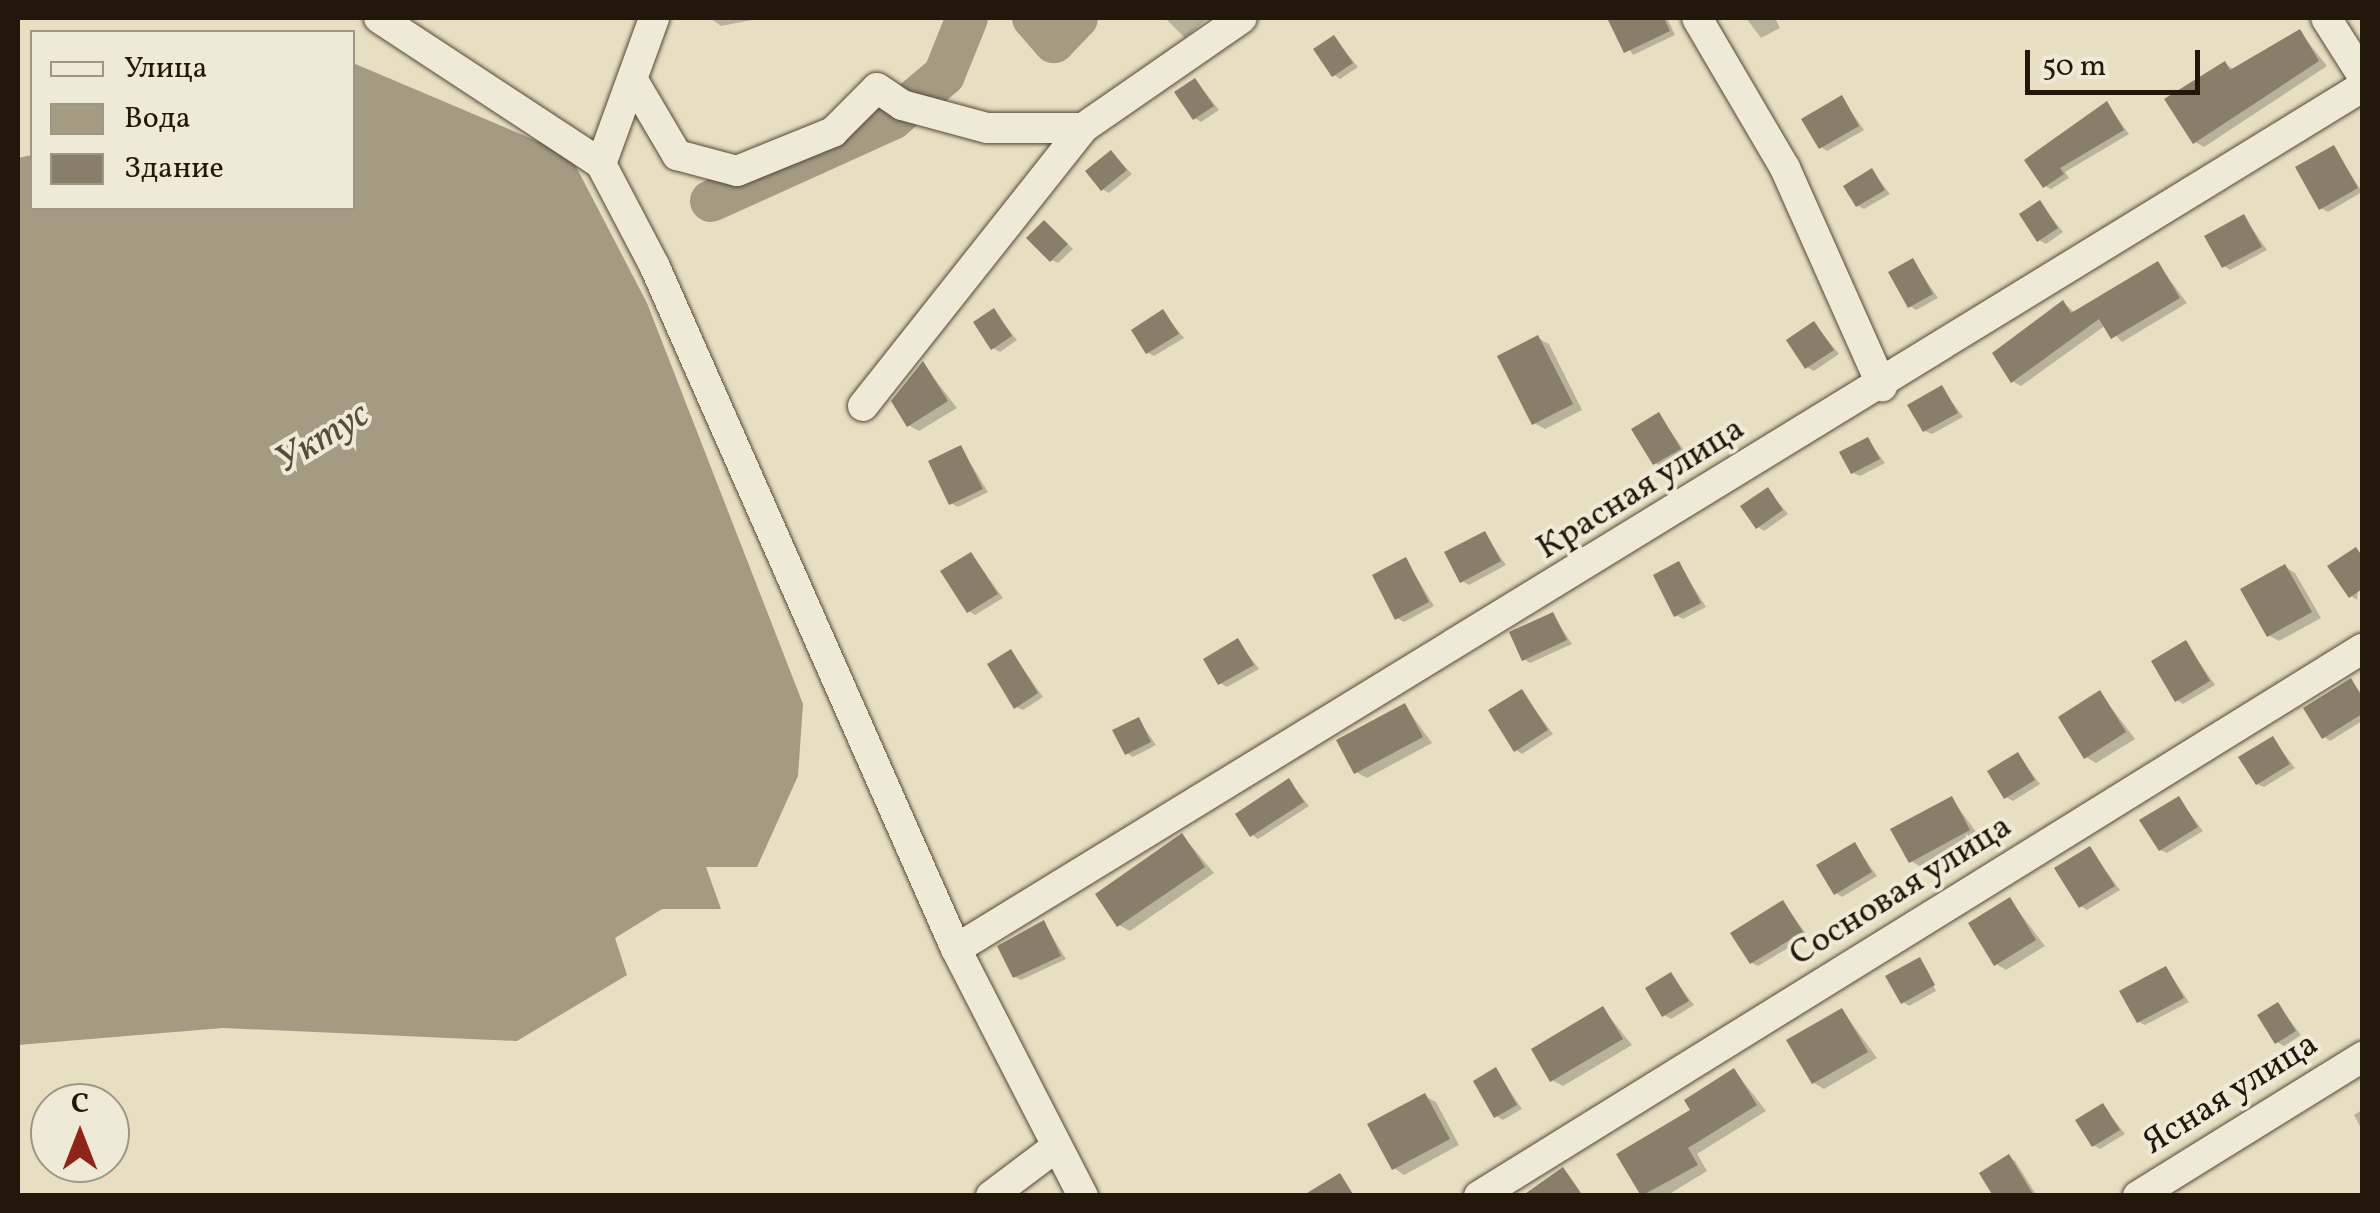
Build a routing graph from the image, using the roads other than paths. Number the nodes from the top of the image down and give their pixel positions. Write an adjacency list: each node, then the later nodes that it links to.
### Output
1 (380, 18): 10 (street)
2 (654, 18): 7 (street)
3 (1242, 18): 9 (street)
4 (1696, 18): 11 (street)
5 (2326, 18): 6 (street)
6 (2362, 75)
7 (634, 82): 9 (street); 10 (street)
8 (2362, 87): 11 (street, Красная улица)
9 (1083, 128): 12 (street)
10 (601, 164): 14 (street)
11 (1882, 386): 14 (street, Красная улица)
12 (863, 406)
13 (2362, 650): 19 (street, Сосновая улица)
14 (956, 949): 16 (street)
15 (2362, 1057): 20 (street, Ясная улица)
16 (1056, 1147): 17 (street); 18 (street)
17 (991, 1196)
18 (1084, 1196)
19 (1479, 1196)
20 (2138, 1196)

